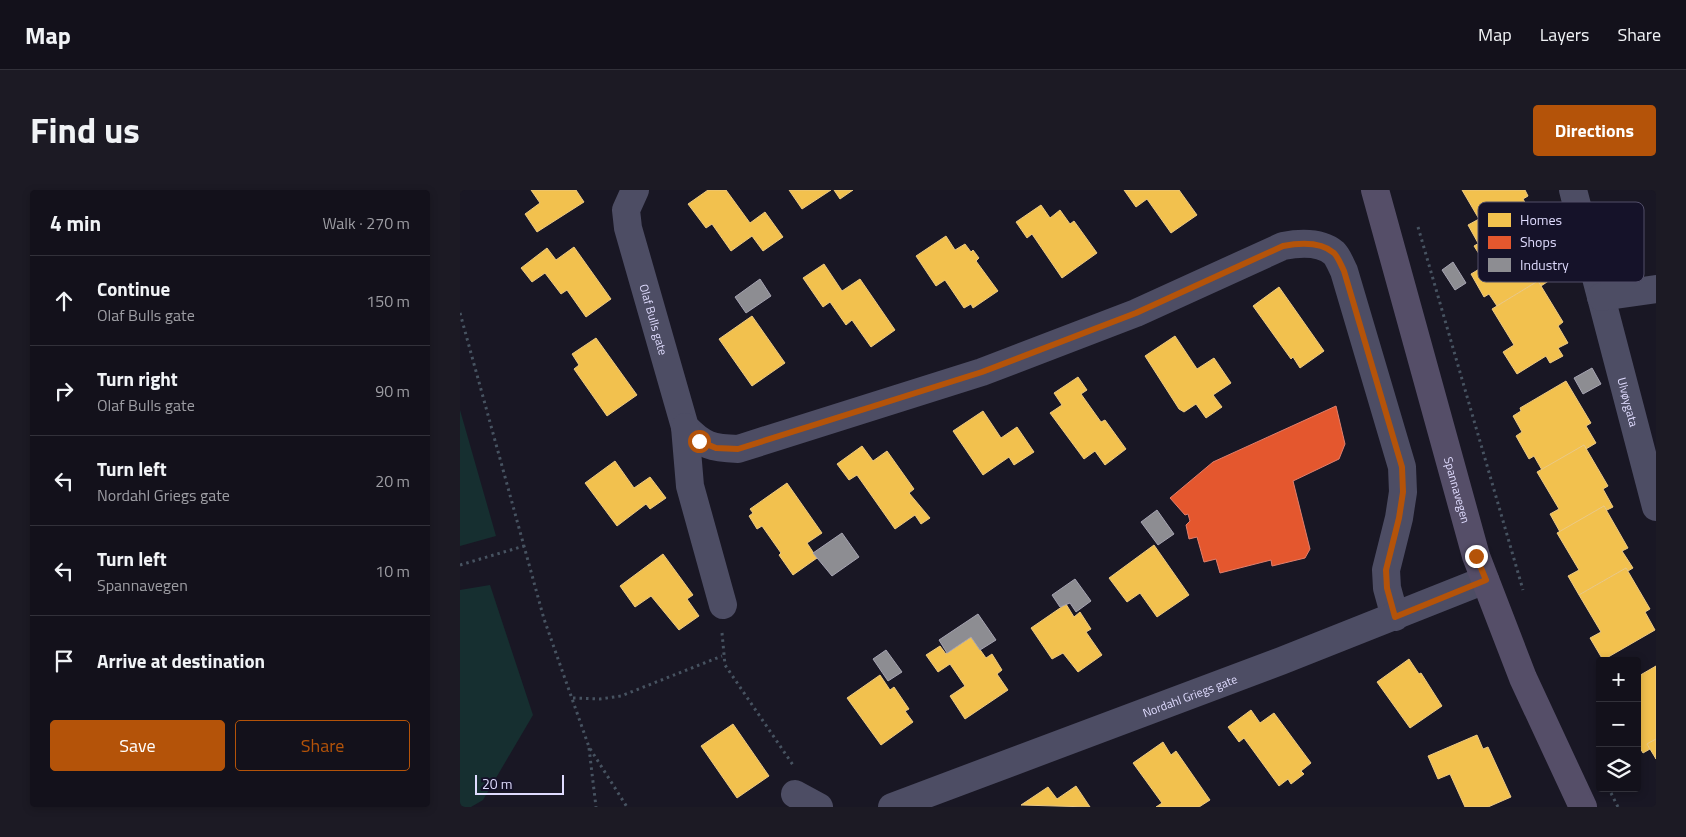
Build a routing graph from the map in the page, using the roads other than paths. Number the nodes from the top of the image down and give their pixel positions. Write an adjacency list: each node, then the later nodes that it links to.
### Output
1 (1375, 190): 8 (main road, Spannavegen)
2 (626, 197): 6 (street, Olaf Bulls gate)
3 (1597, 282): 5 (street, Ulvøygata)
4 (1656, 289): 5 (street)
5 (1601, 297): 7 (street, Ulvøygata)
6 (685, 427): 9 (street, Olaf Bulls gate); 10 (street)
7 (1656, 507)
8 (1486, 580): 10 (street, Nordahl Griegs gate); 14 (main road, Spannavegen)
9 (723, 605)
10 (1395, 617): 13 (street, Nordahl Griegs gate)
11 (795, 781): 12 (street)
12 (819, 807)
13 (892, 807)
14 (1582, 807)

